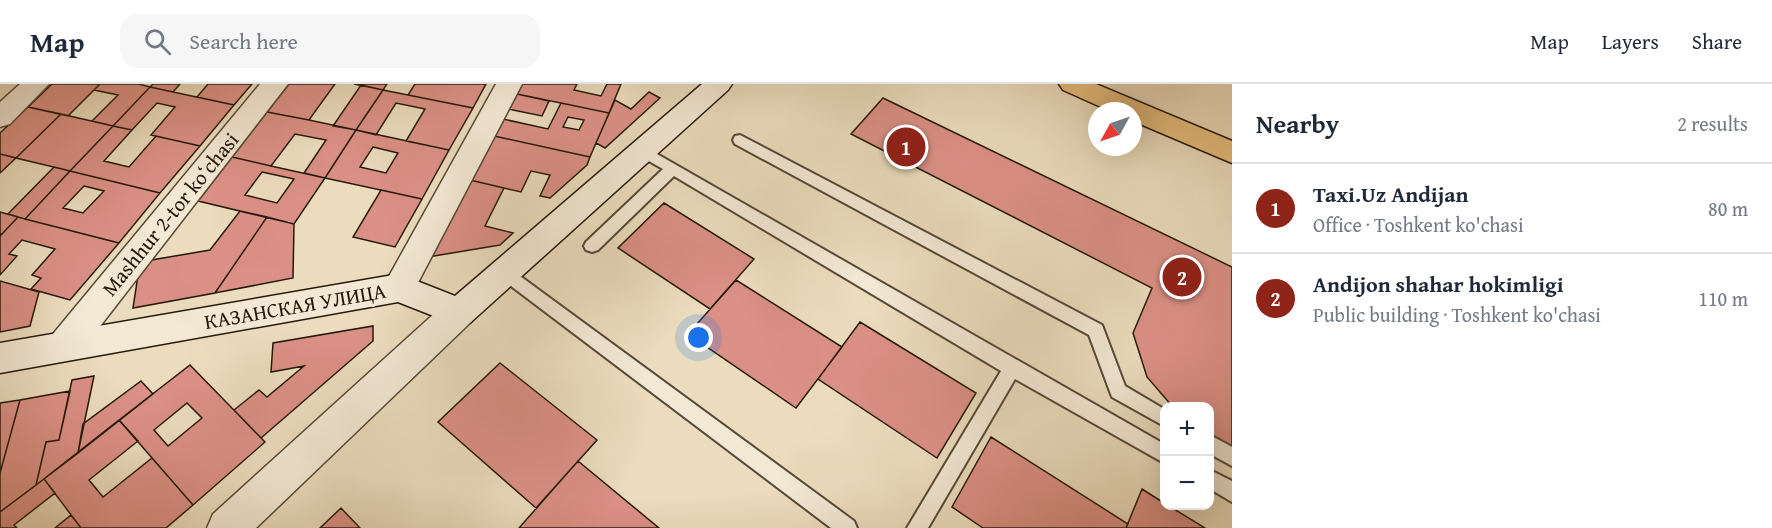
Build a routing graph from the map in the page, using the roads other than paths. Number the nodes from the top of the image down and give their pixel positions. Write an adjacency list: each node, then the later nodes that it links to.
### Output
1 (36, 84): 6 (street)
2 (275, 84): 15 (street, Mashhur 2-tor koʻchasi)
3 (509, 84): 13 (street)
4 (718, 84): 8 (street)
5 (1082, 86): 9 (main road)
6 (0, 117)
7 (740, 140): 18 (lane)
8 (643, 151): 10 (lane); 12 (street)
9 (1232, 153)
10 (673, 168): 11 (lane); 17 (lane)
11 (592, 246)
12 (505, 272): 14 (street); 25 (lane)
13 (399, 288): 14 (street, КАЗАНСКАЯ УЛИЦА); 15 (street, КАЗАНСКАЯ УЛИЦА)
14 (459, 312): 24 (street)
15 (65, 345): 16 (street, КАЗАНСКАЯ УЛИЦА)
16 (0, 358)
17 (1012, 368): 20 (lane); 26 (lane)
18 (1160, 416)
19 (1214, 447): 21 (lane)
20 (1160, 452)
21 (1232, 457)
22 (1214, 482): 23 (lane)
23 (1232, 492)
24 (227, 528)
25 (847, 528)
26 (917, 528)

